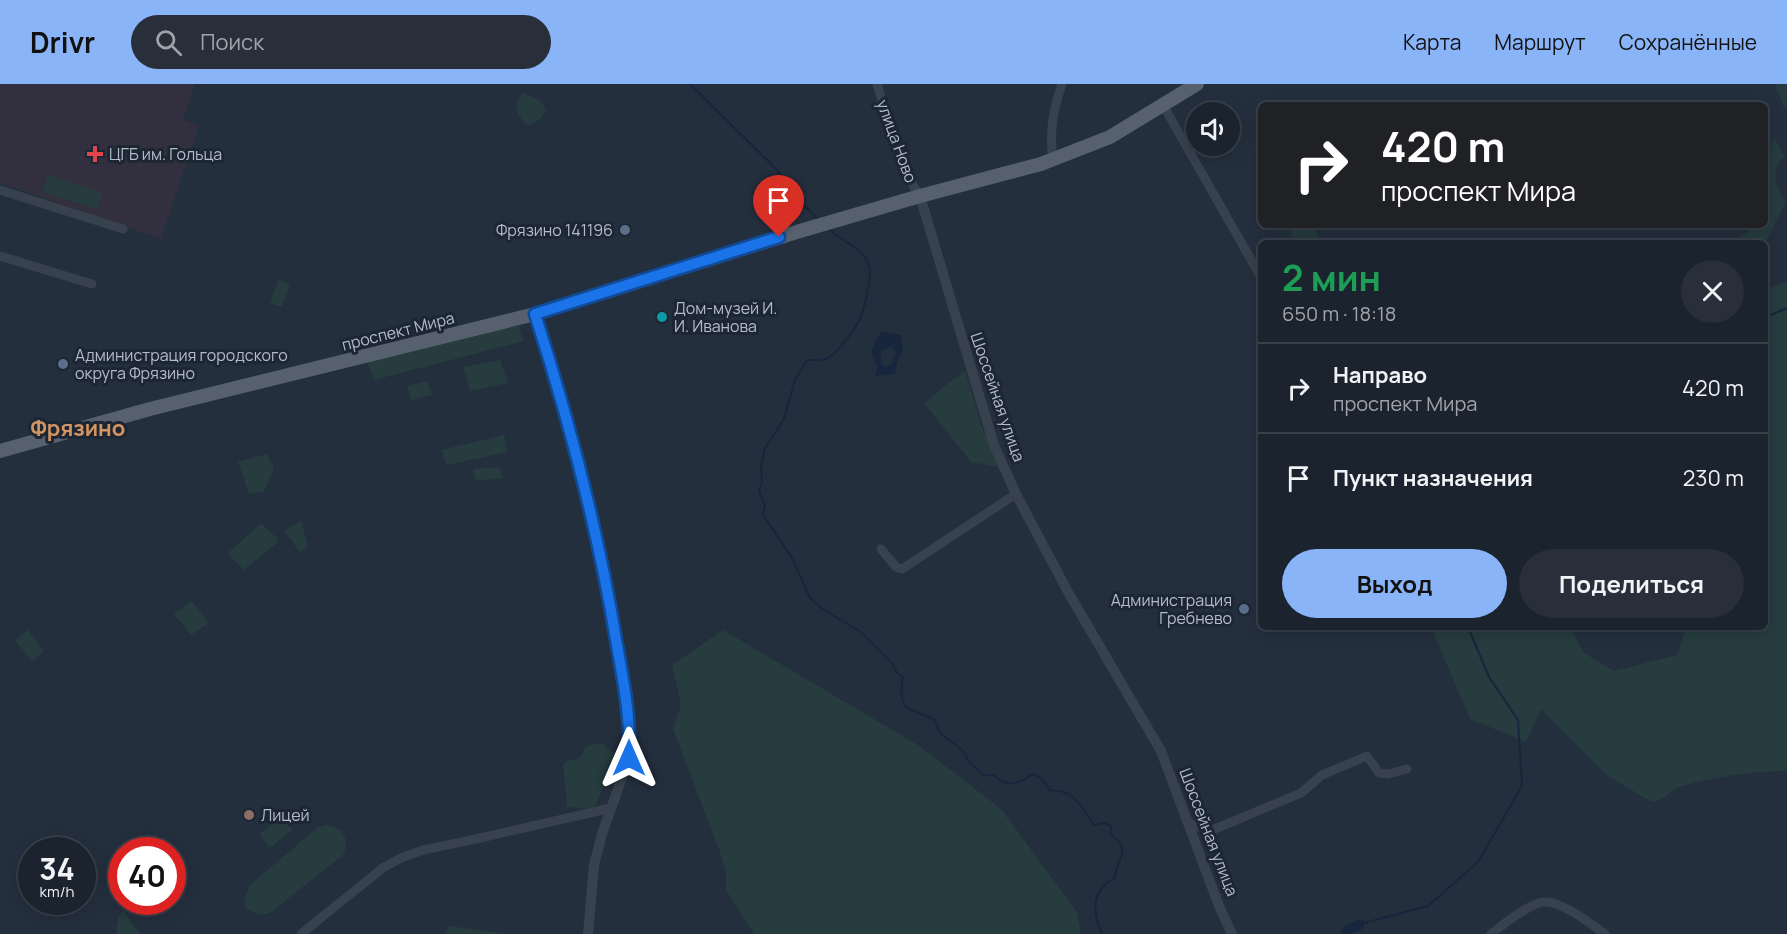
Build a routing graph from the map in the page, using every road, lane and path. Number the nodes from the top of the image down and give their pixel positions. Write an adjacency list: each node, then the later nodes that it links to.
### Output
1 (877, 84): 7 (street, улица Ново)
2 (1062, 84): 5 (street)
3 (1197, 84): 4 (main road)
4 (1163, 105): 5 (main road); 10 (street)
5 (1053, 160): 7 (main road)
6 (0, 190): 8 (street)
7 (920, 196): 12 (main road, проспект Мира); 14 (street, Шоссейная улица)
8 (123, 229)
9 (0, 256): 11 (street)
10 (1258, 272)
11 (92, 284)
12 (535, 314): 13 (main road, проспект Мира); 17 (street)
13 (0, 451)
14 (1016, 494): 15 (street); 18 (street, Шоссейная улица)
15 (881, 549)
16 (1407, 769): 18 (street)
17 (611, 808): 19 (street); 20 (street)
18 (1188, 823): 21 (street, Шоссейная улица)
19 (301, 934)
20 (588, 934)
21 (1232, 934)
22 (1491, 934): 23 (street)
23 (1605, 934)

